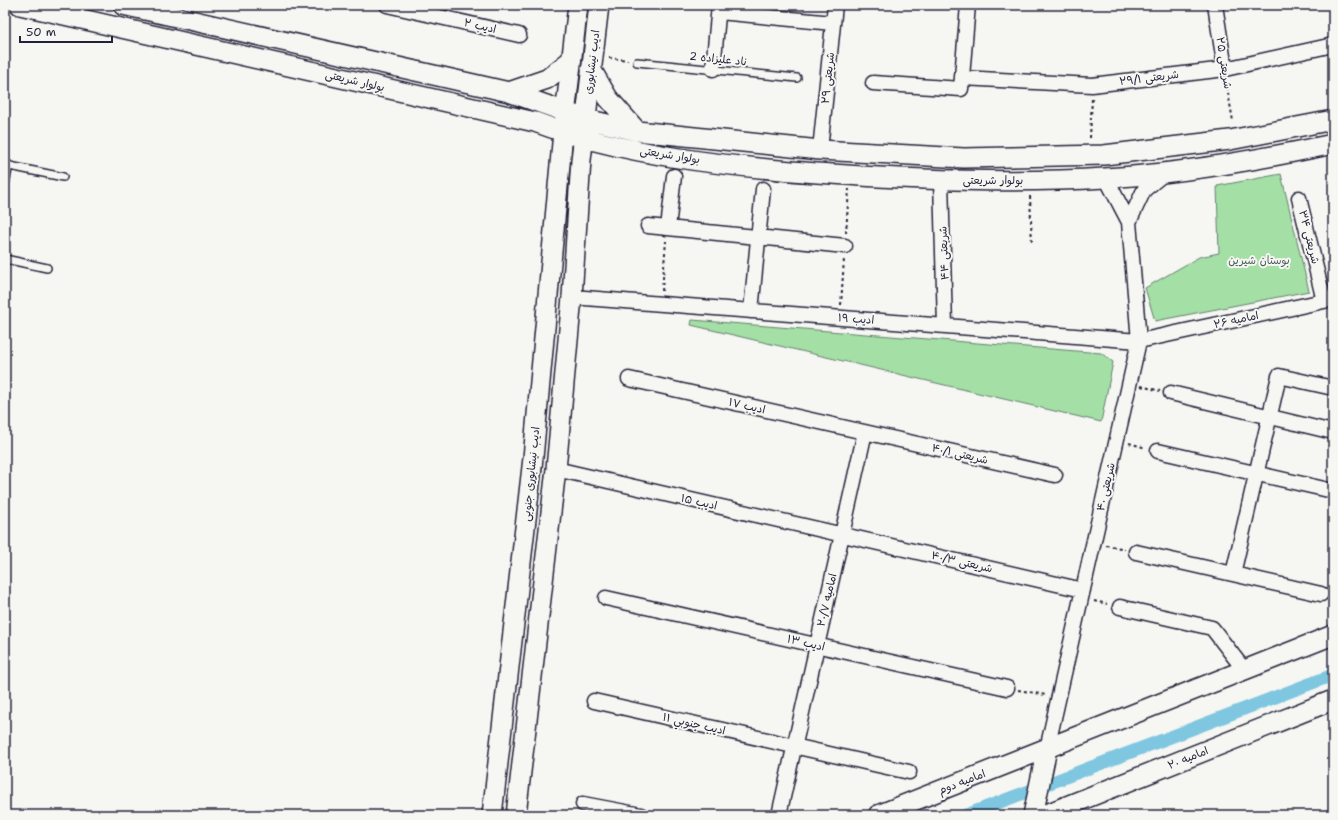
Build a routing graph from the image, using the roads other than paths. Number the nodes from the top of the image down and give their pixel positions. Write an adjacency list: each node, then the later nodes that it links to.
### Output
1 (20, 5): 27 (main road, بولوار شریعتی)
2 (124, 5): 22 (main road, بولوار شریعتی)
3 (387, 5): 9 (street, ادیب ۲)
4 (578, 5): 14 (main road, ادیب نیشابوری)
5 (599, 5): 15 (main road, ادیب نیشابوری)
6 (835, 5): 11 (street, شریعتی ۲۹)
7 (968, 5): 21 (street)
8 (1215, 5): 18 (street, شریعتی ۲۵)
9 (418, 8): 12 (street, ادیب ۲)
10 (719, 8): 11 (street); 17 (street)
11 (833, 23): 30 (street, شریعتی ۲۹)
12 (519, 35)
13 (1333, 44): 18 (street, شریعتی ۲۹/۱)
14 (571, 60): 22 (main road); 23 (main road, ادیب نیشابوری)
15 (591, 62): 24 (main road, ادیب نیشابوری); 26 (main road)
16 (637, 62): 17 (lane, ناد علیزاده 2)
17 (713, 69): 19 (lane, ناد علیزاده 2)
18 (1224, 69): 21 (street, شریعتی ۲۹/۱)
19 (796, 78)
20 (872, 83): 21 (street, شریعتی ۲۹/۱)
21 (962, 83)
22 (508, 92): 23 (main road, بولوار شریعتی)
23 (566, 112): 24 (main road, بولوار شریعتی); 27 (main road, ادیب نیشابوری)
24 (586, 118): 26 (main road, بولوار شریعتی); 28 (main road, ادیب نیشابوری)
25 (1333, 120): 30 (main road, بولوار شریعتی)
26 (637, 131): 30 (main road, بولوار شریعتی)
27 (563, 132): 28 (main road, بولوار شریعتی); 80 (main road, ادیب نیشابوری جنوبی)
28 (584, 139): 36 (main road, بولوار شریعتی); 47 (main road)
29 (1333, 144): 32 (main road, بولوار شریعتی)
30 (820, 150)
31 (7, 165): 34 (lane); 37 (lane)
32 (1166, 172): 35 (main road, بولوار شریعتی); 40 (street, شریعتی ۴۰)
33 (674, 176): 42 (street)
34 (63, 177)
35 (1106, 178): 36 (main road, بولوار شریعتی); 40 (street, شریعتی ۴۰)
36 (941, 180): 50 (street, شریعتی ۴۴)
37 (5, 184)
38 (763, 189): 43 (street)
39 (1299, 198): 48 (street, شریعتی ۳۴)
40 (1129, 222): 51 (street, شریعتی ۴۰)
41 (648, 226): 42 (street)
42 (668, 228): 43 (street)
43 (757, 237): 44 (street); 49 (street)
44 (845, 246)
45 (5, 259): 46 (lane)
46 (47, 268)
47 (572, 297): 49 (street, ادیب ۱۹); 59 (main road)
48 (1329, 300): 51 (street, امامیه ۲۶)
49 (751, 311): 50 (street, ادیب ۱۹)
50 (945, 326): 51 (street, ادیب ۱۹)
51 (1139, 341): 66 (street, شریعتی ۴۰)
52 (630, 379): 56 (street, ادیب ۱۷)
53 (1333, 388): 55 (street)
54 (1171, 393): 55 (street)
55 (1269, 417): 57 (street); 60 (street)
56 (865, 432): 61 (street, شریعتی ۴۰/۱); 63 (street, امامیه ۲۰/۷)
57 (1333, 432)
58 (1158, 451): 60 (street)
59 (556, 469): 63 (street, ادیب ۱۵); 81 (main road)
60 (1256, 474): 62 (street); 65 (street)
61 (1055, 475)
62 (1333, 491)
63 (842, 535): 66 (street, شریعتی ۴۰/۳); 71 (street, امامیه ۲۰/۷)
64 (1136, 552): 65 (street)
65 (1233, 574): 67 (street)
66 (1082, 594): 77 (street, شریعتی ۴۰)
67 (1321, 594)
68 (606, 598): 71 (street, ادیب ۱۳)
69 (1120, 607): 72 (street)
70 (1333, 635): 72 (main road)
71 (817, 645): 73 (street, ادیب ۱۳); 76 (street, امامیه ۲۰/۷)
72 (1245, 670): 77 (main road)
73 (1006, 688)
74 (1333, 700): 86 (main road, امامیه ۲۰)
75 (594, 701): 76 (street, ادیب جنوبي ١١)
76 (794, 746): 78 (street, ادیب جنوبي ١١); 83 (street, امامیه ۲۰/۷)
77 (1047, 750): 84 (main road, امامیه دوم); 85 (main road)
78 (909, 772)
79 (583, 804): 82 (street)
80 (492, 815)
81 (516, 815)
82 (642, 815)
83 (779, 815)
84 (878, 815)
85 (1033, 815)
86 (1044, 815)

